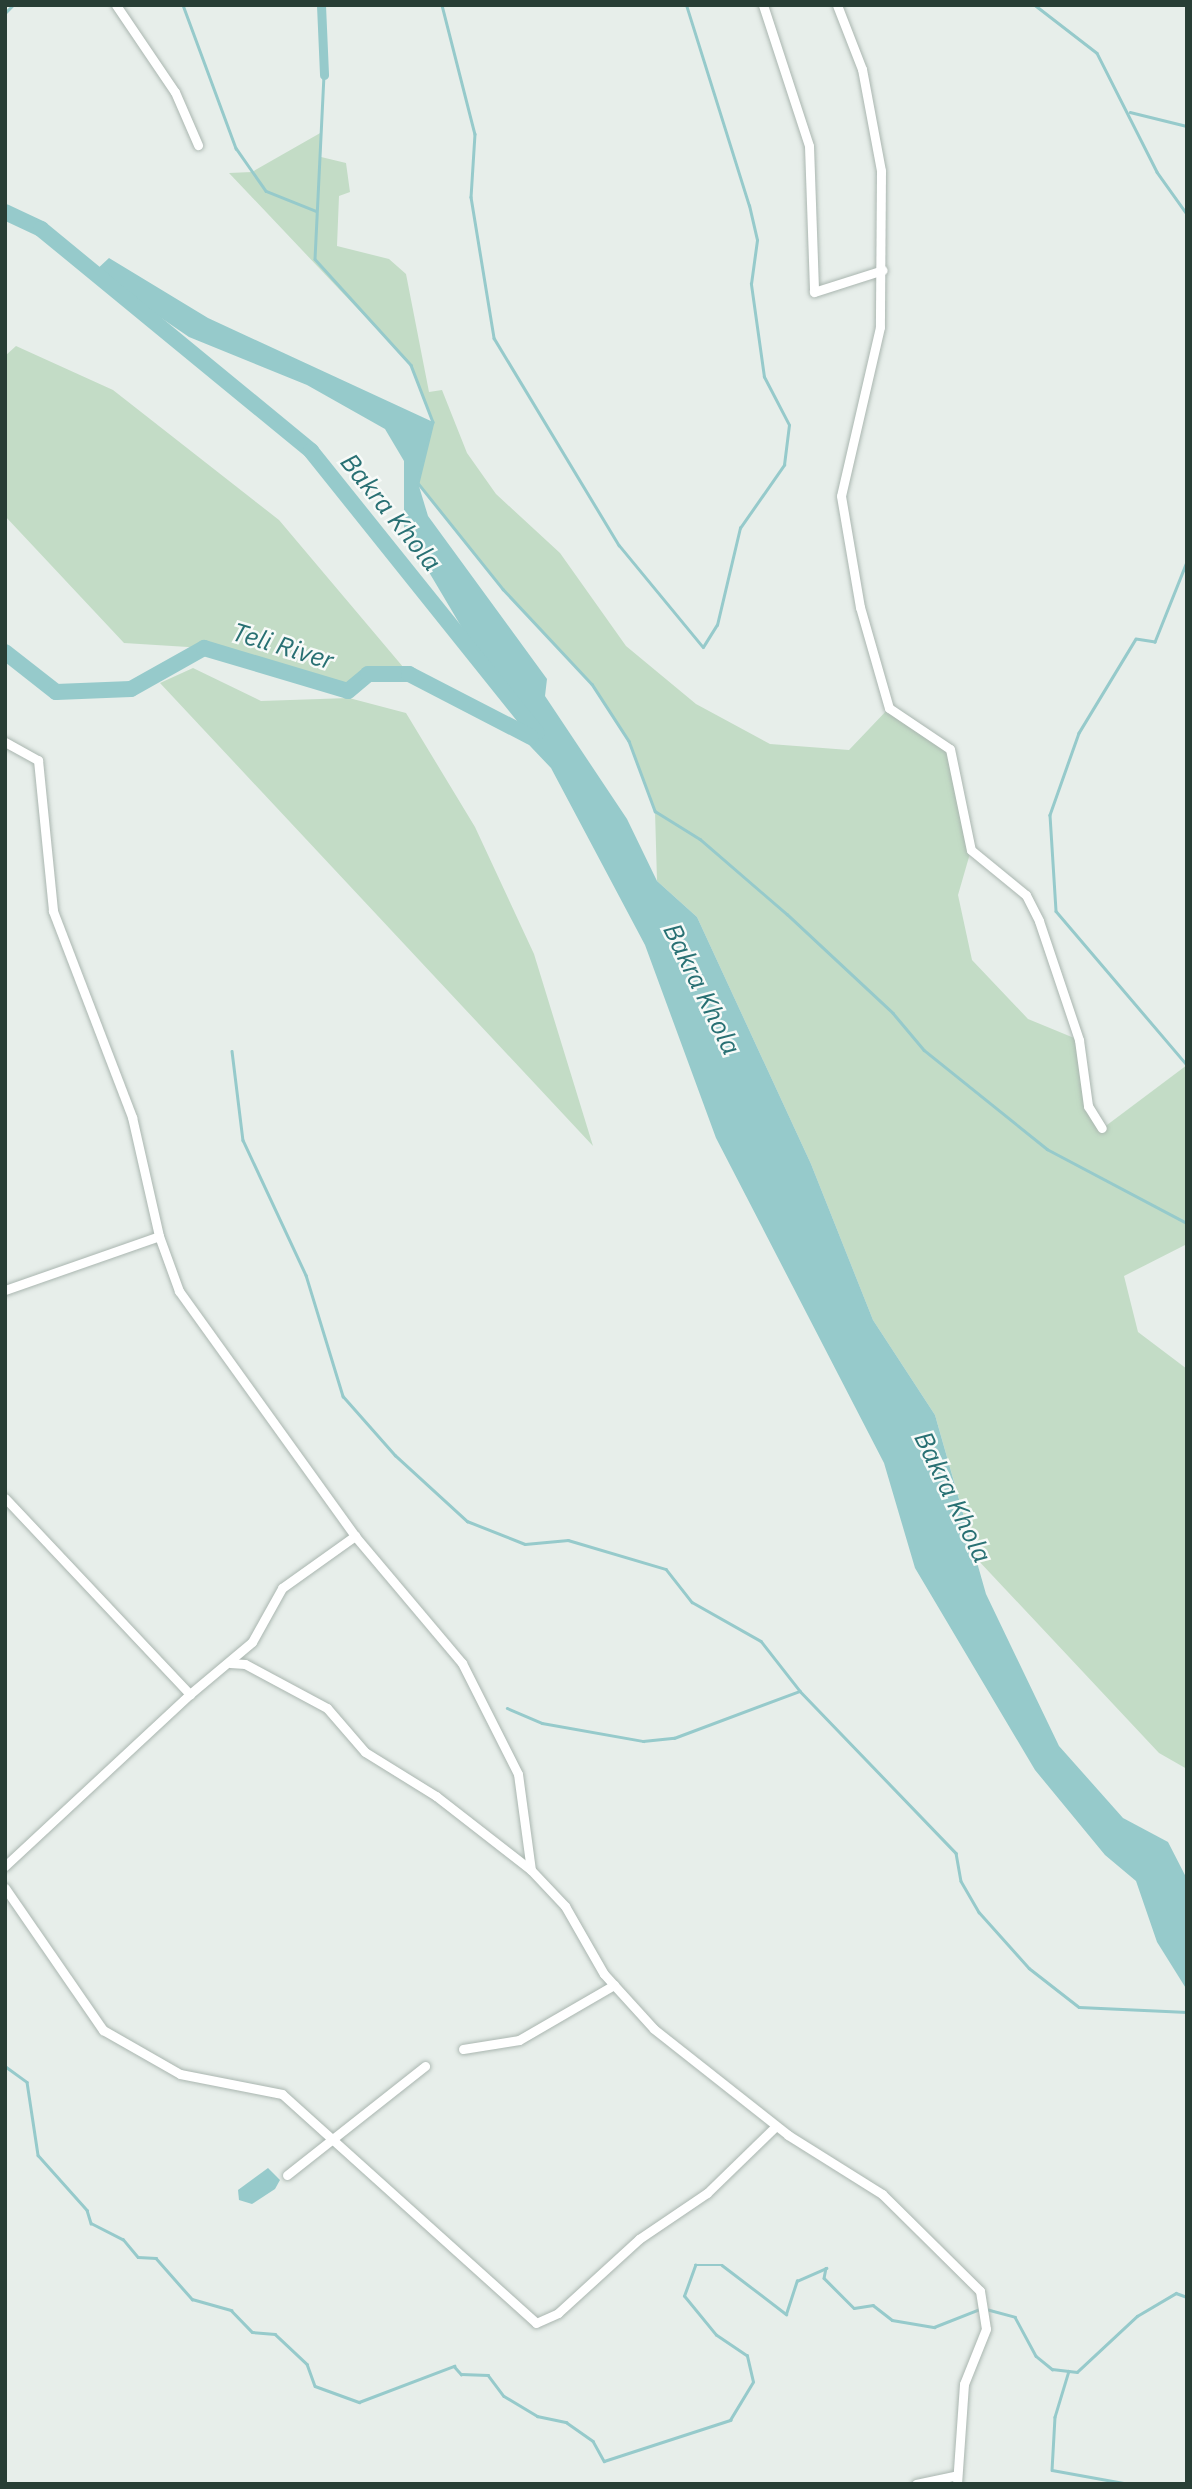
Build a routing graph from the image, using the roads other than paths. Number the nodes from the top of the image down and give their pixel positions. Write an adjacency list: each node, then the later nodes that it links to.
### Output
1 (116, 5): 4 (street)
2 (763, 5): 5 (street)
3 (836, 5): 5 (street)
4 (198, 145)
5 (883, 270): 7 (street)
6 (5, 741): 8 (street)
7 (1102, 1128)
8 (159, 1236): 9 (street); 11 (street)
9 (5, 1290)
10 (5, 1498): 13 (street)
11 (355, 1536): 12 (street); 15 (street)
12 (230, 1664): 13 (street); 15 (street)
13 (190, 1694): 14 (street)
14 (5, 1867)
15 (531, 1870): 17 (street)
16 (5, 1888): 21 (street)
17 (614, 1985): 18 (street); 20 (street)
18 (463, 2049)
19 (425, 2066): 21 (street)
20 (776, 2126): 21 (street); 23 (street)
21 (331, 2142): 22 (street)
22 (287, 2175)
23 (956, 2480): 24 (street)
24 (916, 2484)

